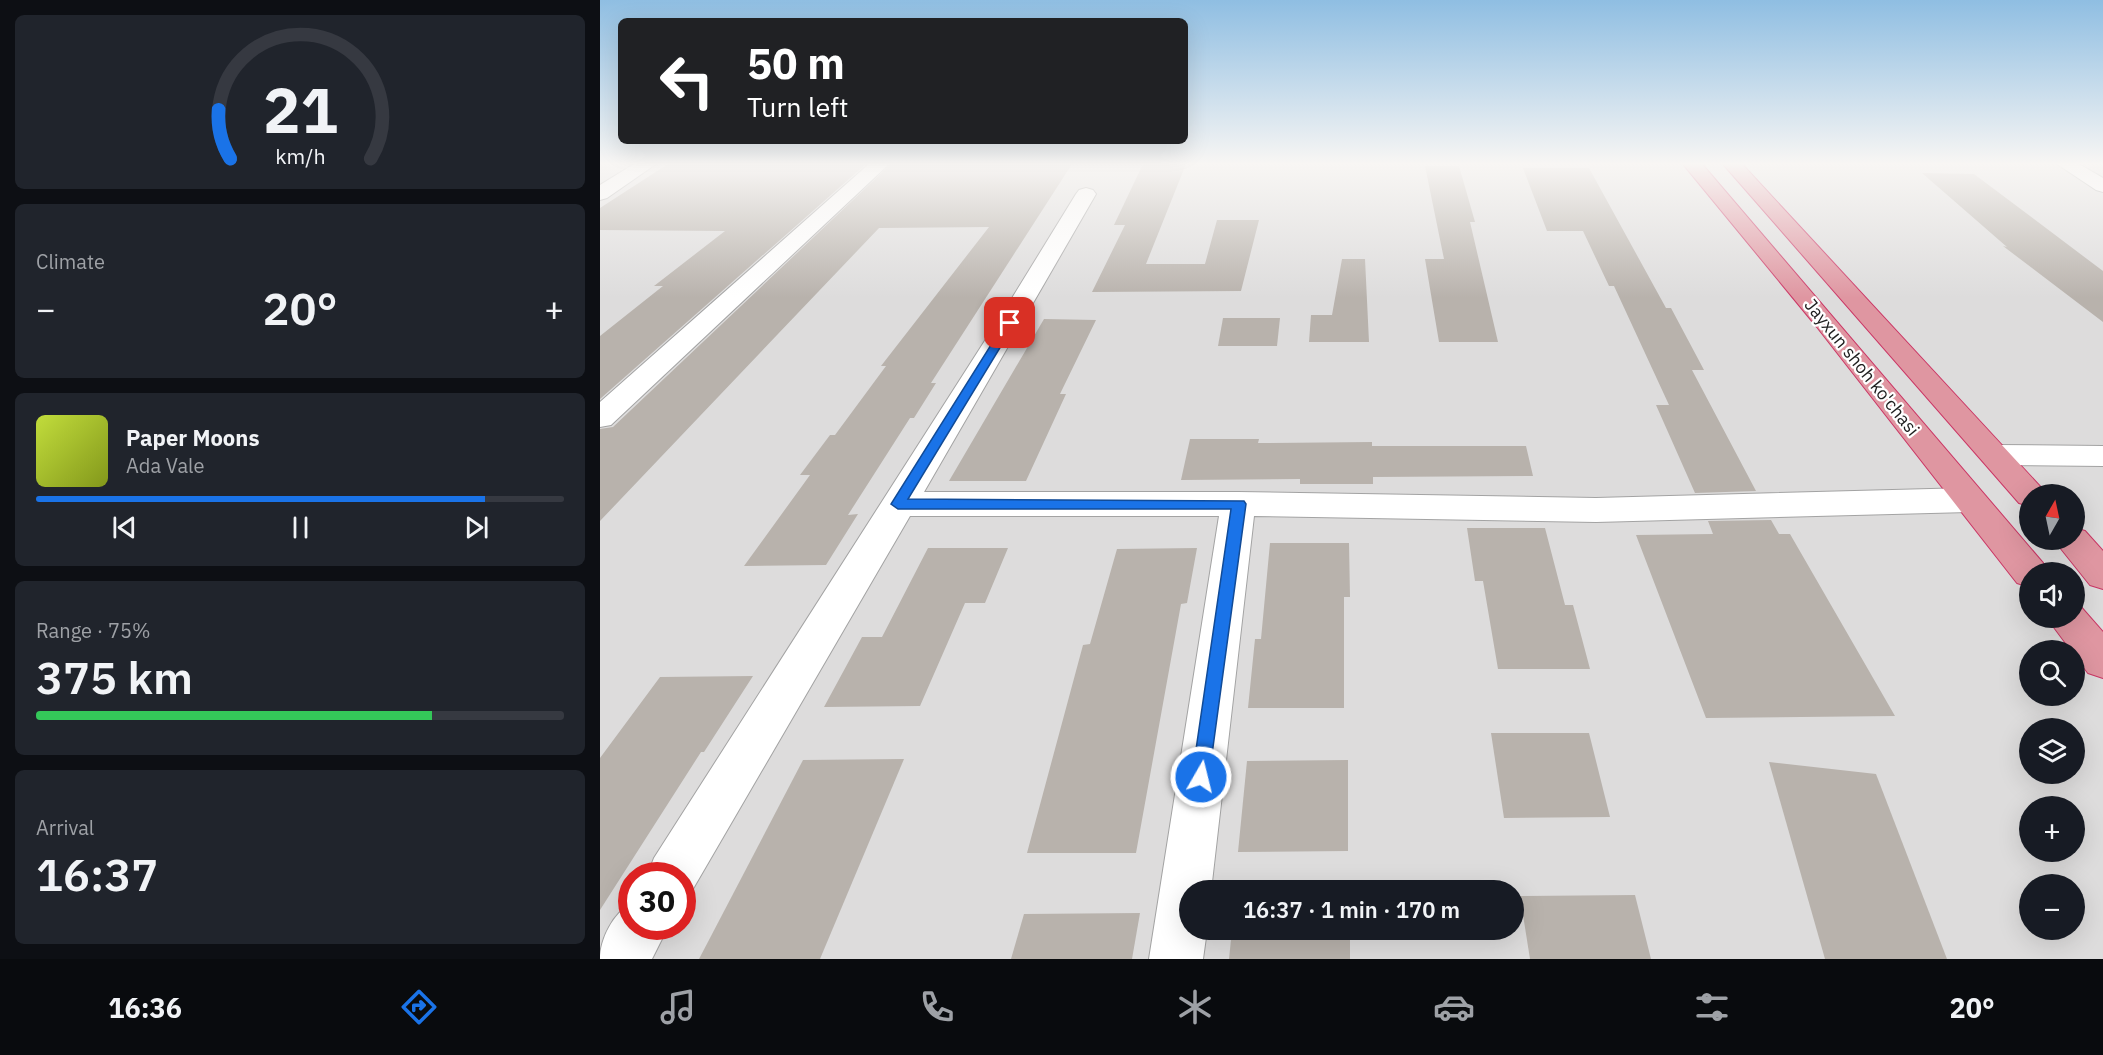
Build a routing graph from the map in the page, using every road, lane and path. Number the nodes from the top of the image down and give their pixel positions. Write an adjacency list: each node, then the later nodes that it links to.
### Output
1 (831, 209): 5 (street)
2 (1077, 209): 10 (street)
3 (1730, 209): 9 (highway, Jayxun shoh ko'chasi)
4 (1773, 209): 6 (highway, Jayxun shoh ko'chasi)
5 (600, 418)
6 (1996, 455): 7 (street); 8 (highway, Jayxun shoh ko'chasi)
7 (2103, 456)
8 (2021, 484)
9 (1969, 500): 11 (street); 13 (highway, Jayxun shoh ko'chasi)
10 (898, 504): 11 (street); 17 (street)
11 (1239, 504): 20 (street)
12 (2081, 550): 14 (highway)
13 (2021, 562)
14 (2103, 575)
15 (2075, 628): 16 (highway)
16 (2103, 661)
17 (681, 862)
18 (633, 940): 19 (street)
19 (622, 959)
20 (1176, 959)

